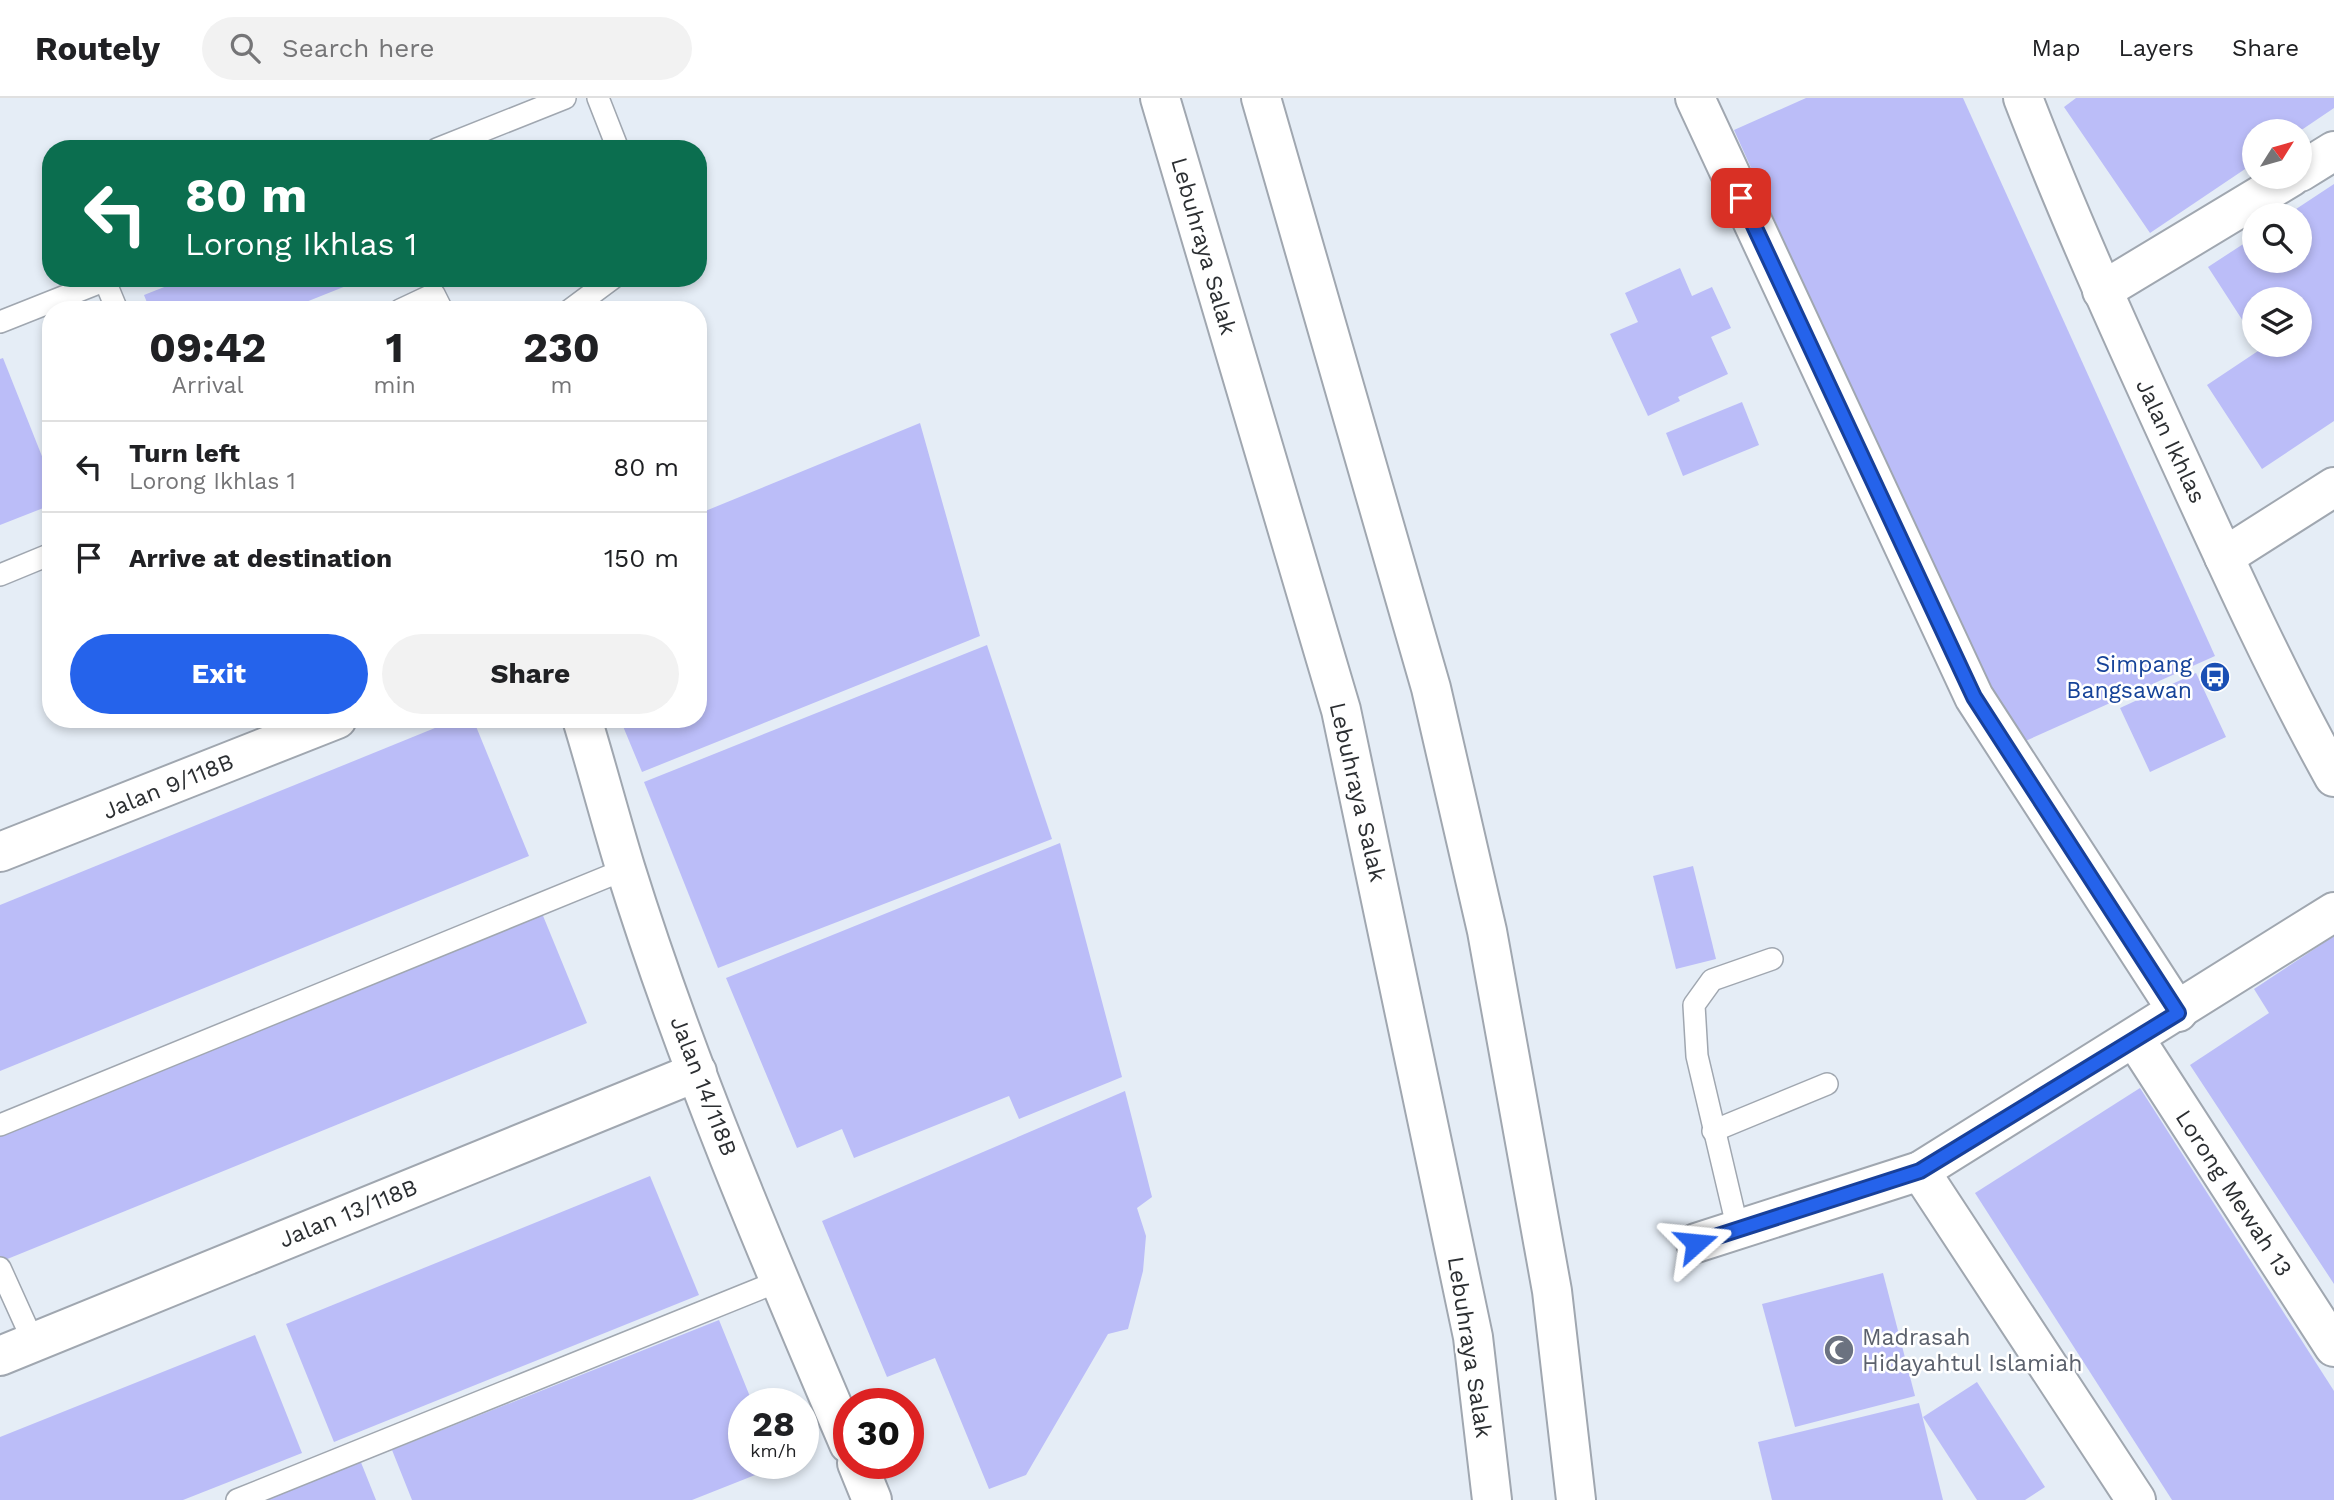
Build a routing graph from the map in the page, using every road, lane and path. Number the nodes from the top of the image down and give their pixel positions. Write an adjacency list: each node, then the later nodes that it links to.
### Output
1 (565, 98): 7 (lane)
2 (597, 98): 8 (lane)
3 (1160, 98): 44 (main road, Lebuhraya Salak)
4 (1261, 98): 43 (main road)
5 (1695, 98): 32 (main road)
6 (2023, 98): 14 (main road, Jalan Ikhlas)
7 (460, 140)
8 (614, 140)
9 (2334, 151): 10 (main road)
10 (2312, 165)
11 (2271, 189): 14 (main road)
12 (88, 287): 15 (lane)
13 (601, 287): 18 (lane)
14 (2102, 292): 22 (main road, Jalan Ikhlas)
15 (54, 301)
16 (419, 301): 17 (lane)
17 (438, 301)
18 (582, 301)
19 (42, 306): 20 (lane)
20 (0, 323)
21 (2334, 487): 22 (main road)
22 (2224, 557): 27 (main road, Jalan Ikhlas)
23 (42, 558): 24 (lane)
24 (0, 575)
25 (314, 728): 28 (main road, Jalan 9/118B)
26 (585, 728): 29 (main road, Jalan 14/118B)
27 (2334, 777)
28 (0, 852)
29 (626, 869): 34 (main road, Jalan 14/118B); 36 (lane)
30 (2334, 912): 32 (main road)
31 (1772, 959): 37 (lane)
32 (2178, 1013): 33 (main road)
33 (2135, 1038): 38 (main road); 45 (main road, Lorong Mewah 13)
34 (697, 1072): 42 (main road, Jalan 14/118B); 46 (main road, Jalan 13/118B)
35 (1827, 1084): 37 (lane)
36 (0, 1125)
37 (1713, 1131): 39 (lane)
38 (1920, 1171): 39 (main road); 55 (main road)
39 (1738, 1230): 40 (main road)
40 (1696, 1243)
41 (0, 1268): 46 (lane)
42 (779, 1281): 47 (main road, Jalan 14/118B); 49 (lane)
43 (1552, 1291): 53 (main road); 54 (main road)
44 (1473, 1337): 51 (main road); 52 (main road, Lebuhraya Salak)
45 (2334, 1347)
46 (16, 1348)
47 (833, 1407)
48 (863, 1479): 50 (main road)
49 (237, 1500)
50 (872, 1500)
51 (1475, 1500)
52 (1492, 1500)
53 (1576, 1500)
54 (1596, 1500)
55 (2136, 1500)

